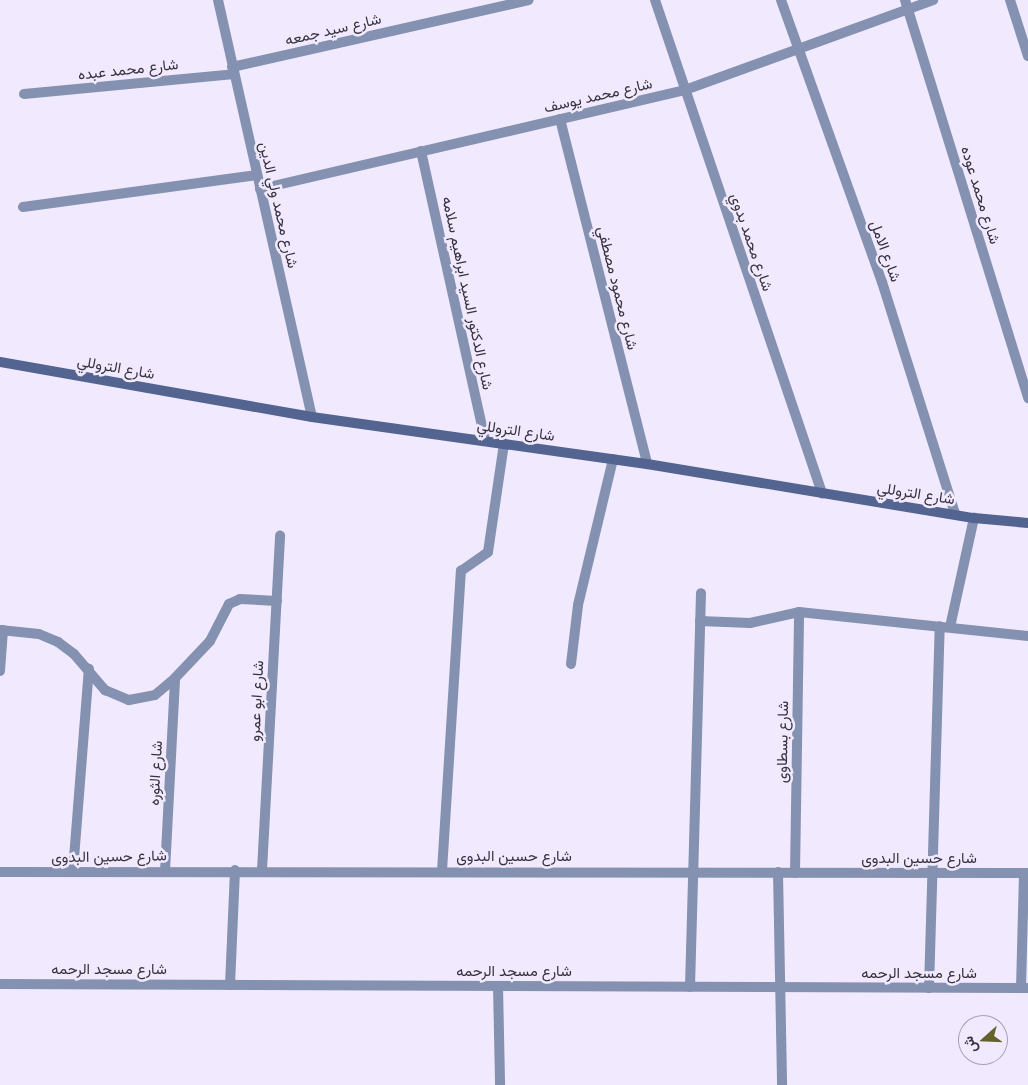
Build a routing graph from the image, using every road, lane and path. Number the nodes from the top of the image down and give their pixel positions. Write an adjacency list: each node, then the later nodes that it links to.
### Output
1 (218, 0): 10 (street, شارع محمد ولي الدين)
2 (528, 0): 10 (street, شارع سيد جمعه)
3 (655, 0): 11 (street, شارع محمد بدوي)
4 (782, 0): 8 (street, شارع الامل)
5 (933, 0): 7 (street, شارع محمد يوسف)
6 (1010, 0): 9 (street)
7 (906, 5): 8 (street, شارع محمد يوسف); 19 (street, شارع محمد عوده)
8 (798, 49): 11 (street, شارع محمد يوسف); 26 (street, شارع الامل)
9 (1028, 56)
10 (233, 70): 12 (street, شارع محمد عبده); 15 (street, شارع محمد ولي الدين)
11 (685, 90): 13 (street, شارع محمد يوسف); 25 (street, شارع محمد بدوي)
12 (24, 94)
13 (560, 119): 14 (street, شارع محمد يوسف); 24 (street, شارع محمود مصطفي)
14 (421, 151): 16 (street, شارع محمد يوسف); 21 (street, شارع الدكتور السيد ابراهيم سلامه)
15 (257, 175): 16 (street, شارع محمد ولي الدين); 17 (street)
16 (260, 189): 20 (street, شارع محمد ولي الدين)
17 (23, 207)
18 (0, 362): 20 (street, شارع التروللي)
19 (1028, 398)
20 (312, 417): 21 (street, شارع التروللي)
21 (485, 440): 22 (street, شارع التروللي)
22 (504, 444): 23 (street, شارع التروللي); 45 (street)
23 (613, 459): 24 (street, شارع التروللي); 37 (street)
24 (647, 464): 25 (street, شارع التروللي)
25 (822, 493): 26 (street, شارع التروللي)
26 (955, 514): 27 (street, شارع التروللي)
27 (974, 518): 28 (street, شارع التروللي); 34 (street)
28 (1028, 522)
29 (280, 535): 31 (street, شارع ابو عمرو)
30 (701, 593): 33 (street)
31 (277, 601): 40 (street); 43 (street, شارع ابو عمرو)
32 (799, 612): 33 (street); 34 (street); 49 (street, شارع بسطاوى)
33 (700, 621): 47 (street)
34 (945, 626): 36 (street); 50 (street)
35 (2, 630): 38 (street); 39 (street)
36 (1028, 636)
37 (571, 664)
38 (89, 669): 40 (street); 44 (street)
39 (0, 671)
40 (175, 678): 41 (street, شارع الثوره)
41 (165, 870): 42 (street, شارع حسين البدوى); 44 (street, شارع حسين البدوى)
42 (235, 870): 43 (street, شارع حسين البدوى); 53 (street)
43 (262, 870): 45 (street, شارع حسين البدوى)
44 (73, 871): 46 (street, شارع حسين البدوى)
45 (442, 871): 47 (street, شارع حسين البدوى)
46 (0, 872)
47 (693, 872): 48 (street, شارع حسين البدوى); 55 (street)
48 (778, 872): 49 (street, شارع حسين البدوى); 56 (street)
49 (795, 872): 50 (street, شارع حسين البدوى)
50 (933, 873): 51 (street, شارع حسين البدوى); 57 (street)
51 (1026, 873): 58 (street)
52 (0, 984): 53 (street, شارع مسجد الرحمه)
53 (230, 985): 54 (street, شارع مسجد الرحمه)
54 (498, 986): 55 (street, شارع مسجد الرحمه); 59 (street)
55 (690, 987): 56 (street, شارع مسجد الرحمه)
56 (780, 987): 57 (street, شارع مسجد الرحمه); 60 (street)
57 (930, 988): 58 (street, شارع مسجد الرحمه)
58 (1024, 988)
59 (500, 1085)
60 (782, 1085)

